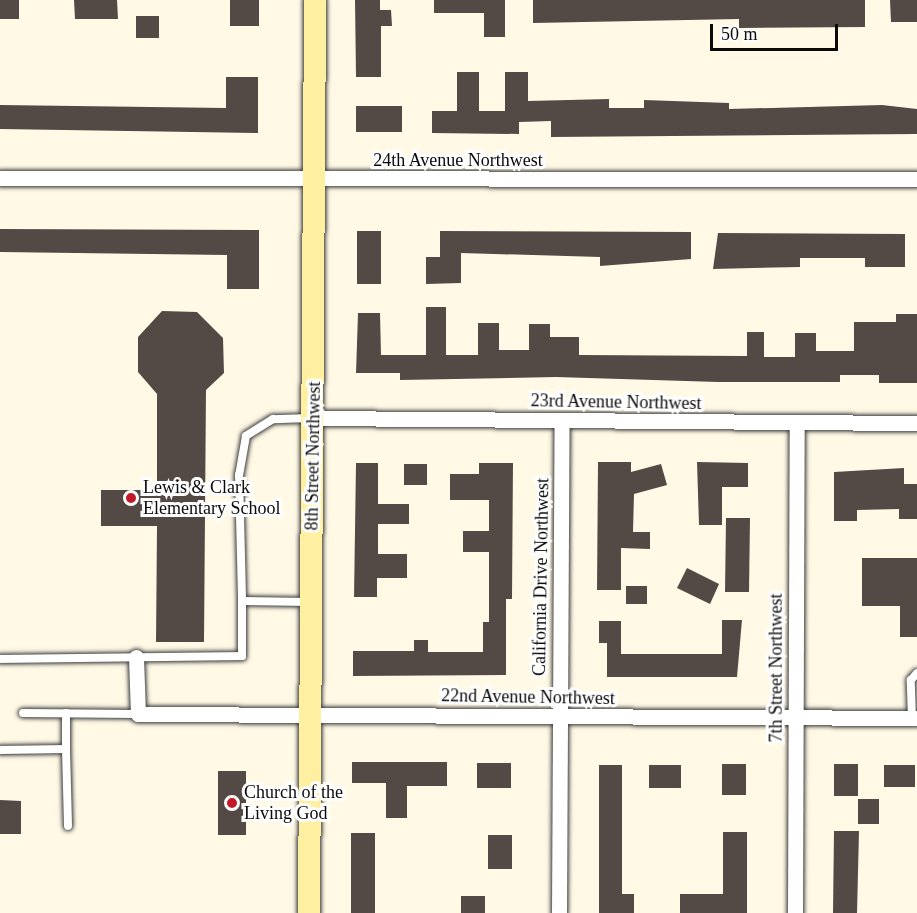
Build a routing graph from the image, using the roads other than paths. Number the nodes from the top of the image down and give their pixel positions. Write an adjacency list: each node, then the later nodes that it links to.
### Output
1 (315, 0): 4 (street, 8th Street Northwest)
2 (0, 178): 4 (street, 24th Avenue Northwest)
3 (917, 179): 4 (street, 24th Avenue Northwest)
4 (311, 181): 5 (street, 8th Street Northwest)
5 (314, 418): 6 (street, 23rd Avenue Northwest); 9 (lane); 10 (street, 8th Street Northwest)
6 (562, 421): 8 (street, 23rd Avenue Northwest); 18 (street, California Drive Northwest)
7 (917, 423): 8 (street, 23rd Avenue Northwest)
8 (797, 424): 19 (street, 7th Street Northwest)
9 (242, 601): 10 (lane); 11 (lane)
10 (310, 602): 17 (street, 8th Street Northwest)
11 (136, 657): 12 (lane); 16 (street)
12 (0, 659)
13 (917, 673): 20 (lane)
14 (23, 712): 15 (lane)
15 (66, 713): 16 (lane); 21 (lane)
16 (138, 714): 17 (street, 22nd Avenue Northwest)
17 (309, 715): 18 (street, 22nd Avenue Northwest); 24 (street, 8th Street Northwest)
18 (559, 718): 19 (street, 22nd Avenue Northwest); 25 (street, California Drive Northwest)
19 (795, 718): 20 (street, 22nd Avenue Northwest); 26 (street, 7th Street Northwest)
20 (914, 718)
21 (66, 749): 22 (lane); 23 (lane)
22 (0, 750)
23 (68, 826)
24 (309, 913)
25 (560, 913)
26 (795, 913)

